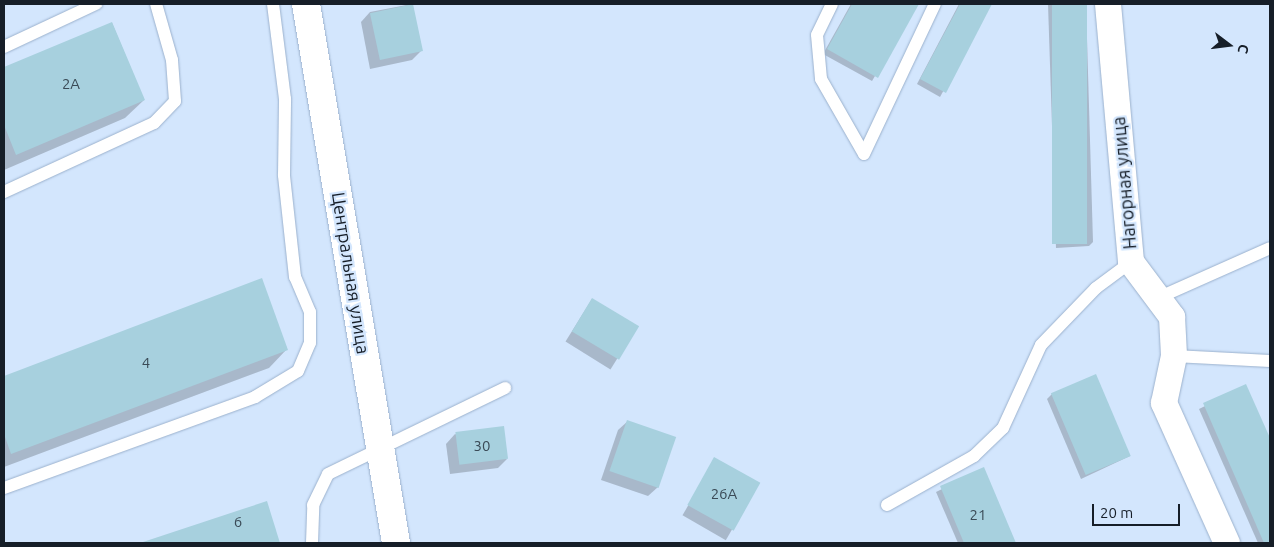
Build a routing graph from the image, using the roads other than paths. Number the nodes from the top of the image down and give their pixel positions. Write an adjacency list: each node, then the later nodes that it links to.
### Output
1 (96, 4): 8 (lane)
2 (156, 4): 9 (lane)
3 (273, 4): 17 (lane)
4 (306, 4): 16 (street, Центральная улица)
5 (832, 4): 6 (lane)
6 (935, 4)
7 (1108, 4): 11 (street, Нагорная улица)
8 (4, 48)
9 (4, 192)
10 (1270, 248): 12 (lane)
11 (1131, 262): 12 (street, Нагорная улица); 18 (lane)
12 (1160, 297): 13 (street, Нагорная улица)
13 (1174, 356): 14 (lane); 21 (street, Нагорная улица)
14 (1270, 361)
15 (505, 388): 16 (lane)
16 (380, 451): 19 (lane); 20 (street, Центральная улица)
17 (4, 488)
18 (887, 506)
19 (312, 543)
20 (396, 543)
21 (1227, 543)

